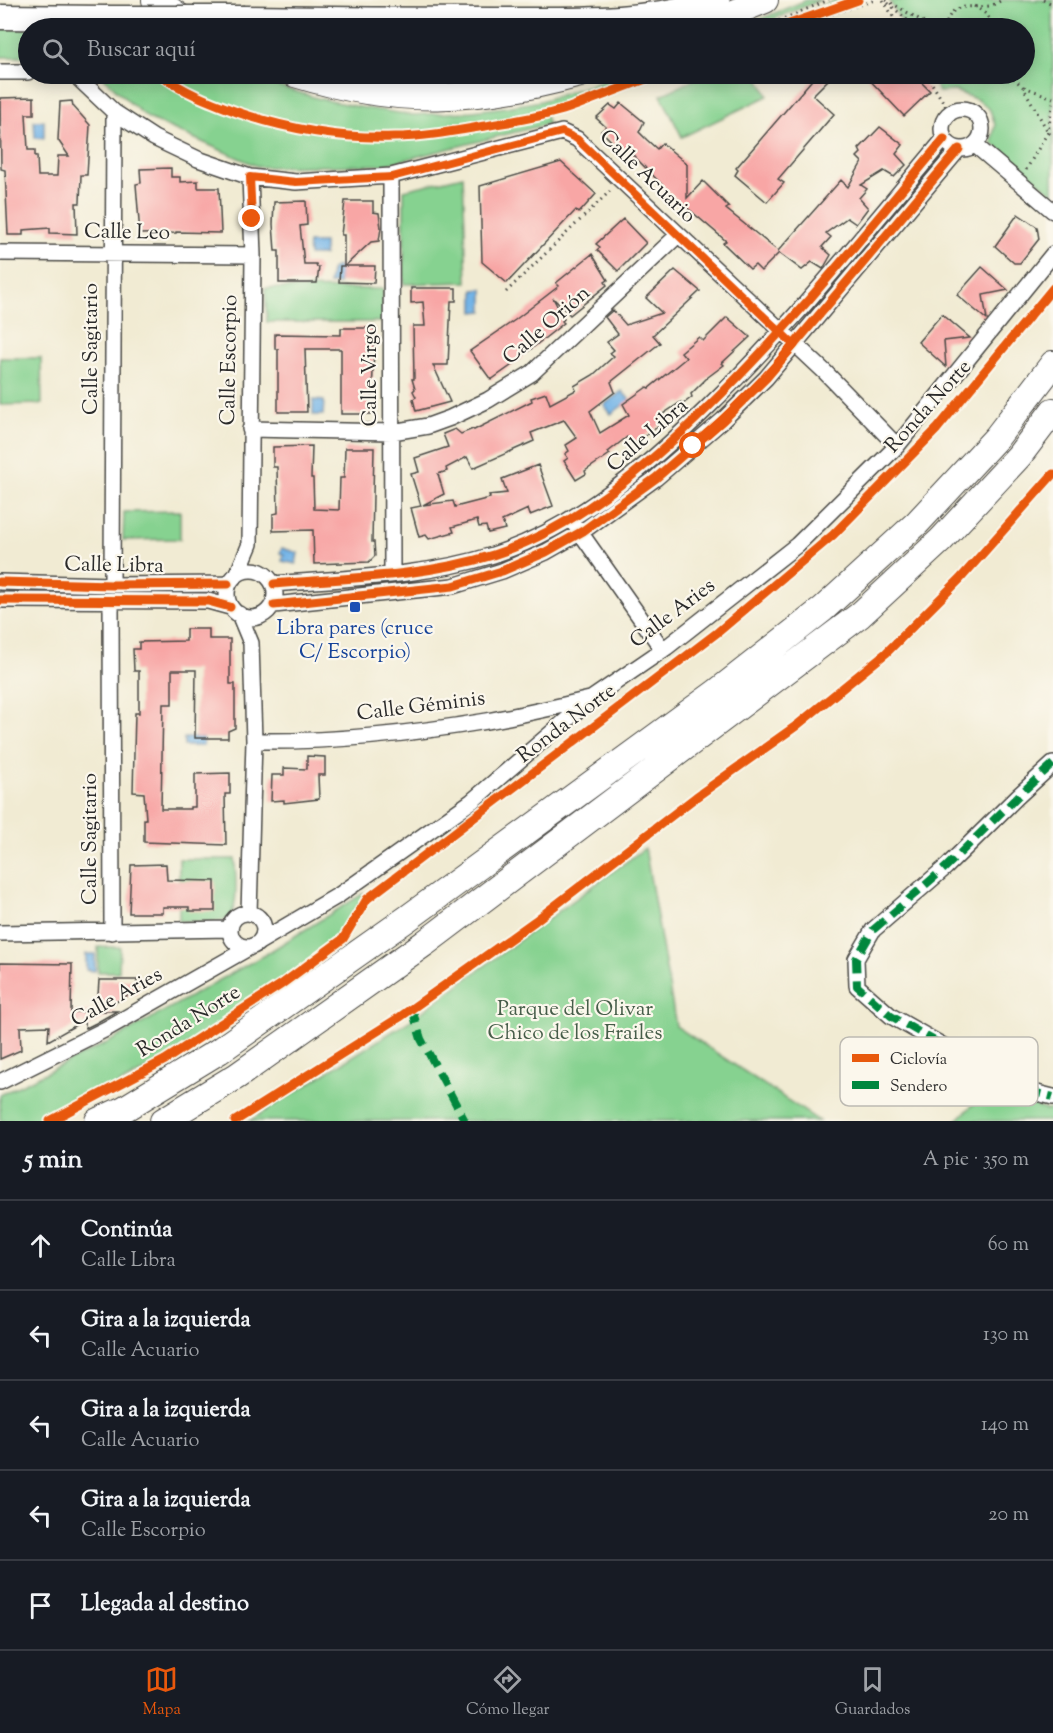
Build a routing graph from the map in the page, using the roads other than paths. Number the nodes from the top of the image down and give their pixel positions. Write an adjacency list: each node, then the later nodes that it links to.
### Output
1 (155, 0): 6 (highway)
2 (717, 0): 8 (main road, bridge)
3 (0, 16): 4 (main road, bridge)
4 (106, 18)
5 (106, 18): 7 (main road, bridge)
6 (183, 18)
7 (245, 18)
8 (612, 18)
9 (0, 72): 10 (street)
10 (18, 72)
11 (85, 84): 14 (street, Calle Acuario)
12 (332, 84): 13 (highway)
13 (539, 84)
14 (114, 112): 18 (street, Calle Acuario); 23 (street, Calle Sagitario)
15 (944, 140): 16 (street); 17 (street); 26 (street, Calle Libra)
16 (975, 145): 17 (street); 20 (street)
17 (959, 149): 27 (street, Calle Libra)
18 (250, 177): 19 (street, Calle Acuario); 25 (street, Calle Escorpio)
19 (392, 177): 21 (street, Calle Acuario); 31 (street, Calle Virgo)
20 (1053, 211)
21 (678, 235): 26 (street, Calle Acuario); 31 (street, Calle Orión)
22 (0, 253): 23 (street, Calle Leo)
23 (113, 254): 25 (street, Calle Leo); 40 (street, Calle Sagitario)
24 (1053, 254): 32 (street, Calle Aries)
25 (253, 255): 30 (street, Calle Escorpio)
26 (782, 331): 27 (street, Calle Acuario); 33 (street, Calle Libra)
27 (794, 345): 32 (street, Calle Acuario); 34 (street, Calle Libra)
28 (1053, 364): 59 (highway, Ronda Norte)
29 (1053, 411): 60 (highway)
30 (250, 429): 31 (street, Calle Orión); 35 (street, Calle Escorpio)
31 (392, 432): 36 (street, Calle Virgo)
32 (897, 446): 46 (street, Calle Aries)
33 (570, 518): 34 (street); 36 (street, Calle Libra)
34 (580, 533): 43 (street, Calle Libra); 46 (street)
35 (250, 544): 37 (street, Calle Escorpio); 38 (street, Calle Escorpio)
36 (392, 574): 37 (street, Calle Libra)
37 (269, 579): 38 (street); 43 (street)
38 (232, 580): 40 (street, Calle Libra); 44 (street)
39 (0, 582): 40 (street, Calle Libra)
40 (112, 585)
41 (0, 600): 42 (street, Calle Libra)
42 (111, 601): 44 (street, Calle Libra); 52 (street, Calle Sagitario)
43 (270, 609): 44 (street); 45 (street)
44 (234, 610): 45 (street)
45 (251, 643): 48 (street)
46 (663, 650): 47 (street, Calle Aries)
47 (591, 699): 48 (street, Calle Géminis); 54 (street, Calle Aries)
48 (254, 741): 50 (street)
49 (1053, 764): 55 (street)
50 (249, 913): 51 (street); 54 (street)
51 (230, 929): 52 (street); 54 (street)
52 (112, 932): 53 (street)
53 (0, 933)
54 (255, 944): 56 (street, Calle Aries)
55 (927, 1037)
56 (0, 1082)
57 (1038, 1094): 58 (street)
58 (1053, 1097)
59 (98, 1121)
60 (163, 1121)

